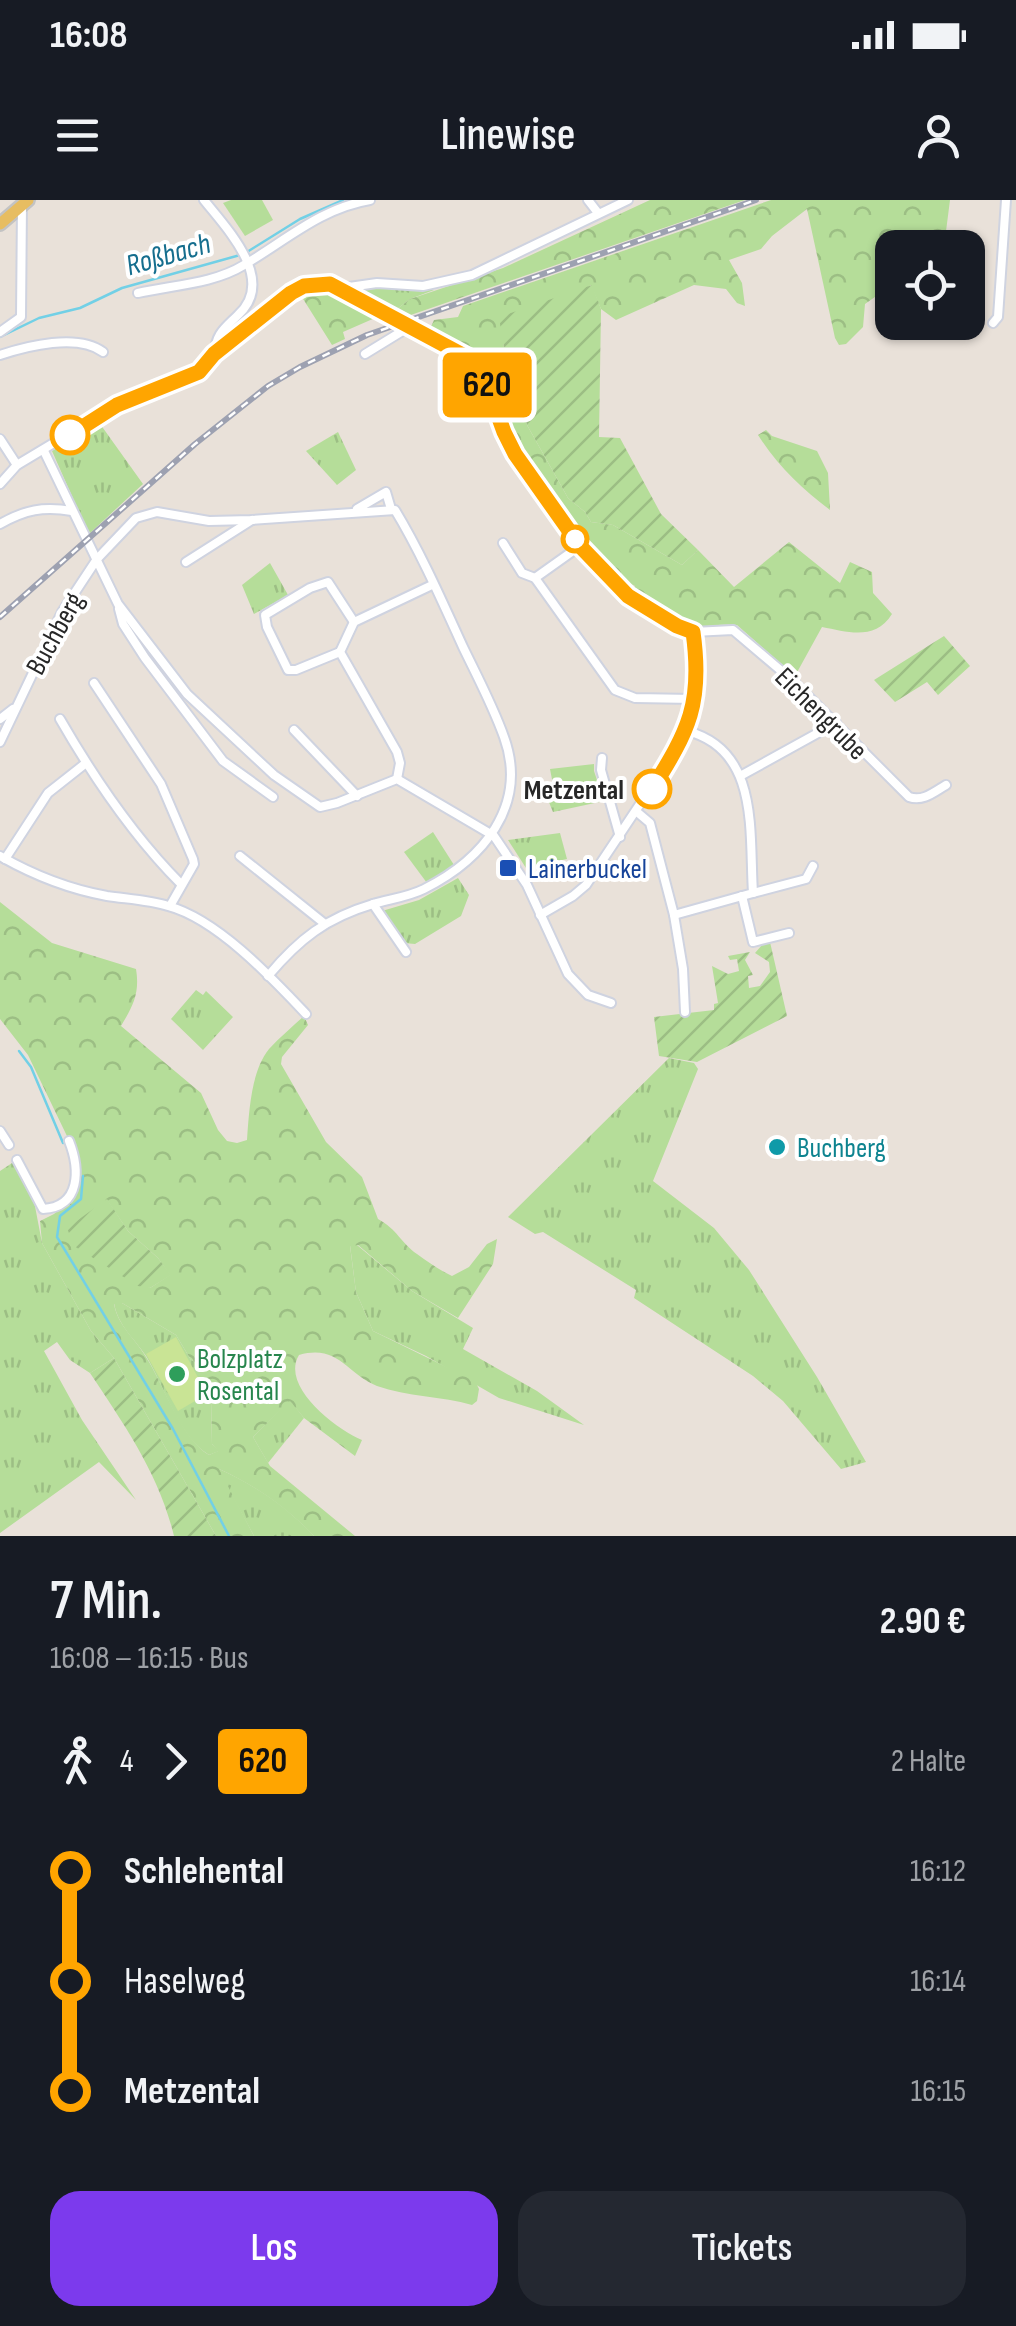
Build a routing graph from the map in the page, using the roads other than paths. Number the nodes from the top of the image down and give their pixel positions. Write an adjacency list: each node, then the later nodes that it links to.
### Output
1 (204, 200): 11 (street)
2 (370, 200): 11 (street)
3 (588, 200): 7 (street)
4 (628, 200): 7 (street)
5 (1006, 200): 8 (street)
6 (25, 202): 10 (main road); 16 (street)
7 (598, 213): 12 (street)
8 (1004, 214): 9 (street); 14 (street)
9 (1016, 223)
10 (0, 224)
11 (246, 261): 13 (street); 18 (street)
12 (342, 288): 15 (street); 18 (street)
13 (138, 294)
14 (993, 323)
15 (410, 327): 19 (street); 31 (street)
16 (0, 332)
17 (103, 352): 20 (street)
18 (214, 354): 22 (street)
19 (365, 354)
20 (0, 355)
21 (0, 438): 23 (street)
22 (44, 451): 23 (street); 26 (street)
23 (17, 465): 24 (street)
24 (0, 484)
25 (391, 509): 27 (street); 27 (street); 35 (street)
26 (72, 511): 29 (street); 32 (street)
27 (353, 511): 28 (street)
28 (252, 520): 32 (street); 33 (street)
29 (0, 524)
30 (504, 544): 34 (street)
31 (580, 546): 34 (street); 38 (street)
32 (97, 559): 36 (street); 42 (street, Buchberg)
33 (186, 562)
34 (535, 578): 41 (street)
35 (432, 585): 37 (street); 57 (street)
36 (118, 604): 54 (street); 55 (street)
37 (354, 622): 39 (street); 39 (street)
38 (693, 632): 41 (street); 45 (street, Eichengrube)
39 (340, 652): 52 (street)
40 (94, 683): 62 (street)
41 (694, 698): 47 (street)
42 (13, 709): 43 (street, Buchberg); 48 (street, Buchberg)
43 (0, 719)
44 (60, 719): 50 (street)
45 (836, 723): 51 (street); 53 (street, Eichengrube)
46 (294, 730): 54 (street)
47 (687, 731): 51 (street); 56 (street)
48 (0, 742)
49 (602, 758): 58 (street)
50 (86, 763): 60 (street); 62 (street)
51 (742, 775): 63 (street)
52 (397, 780): 54 (street); 57 (street)
53 (946, 784)
54 (357, 796)
55 (274, 797)
56 (637, 812): 58 (street); 68 (street)
57 (494, 836): 65 (street); 67 (street)
58 (620, 837): 67 (street)
59 (240, 856): 69 (street)
60 (2, 858): 66 (street)
61 (814, 866): 63 (street)
62 (181, 884): 66 (street)
63 (753, 893): 64 (street)
64 (742, 896): 68 (street); 70 (street)
65 (373, 904): 69 (street); 71 (street)
66 (170, 906): 72 (street)
67 (540, 914): 73 (street)
68 (674, 916): 74 (street)
69 (325, 924): 72 (street)
70 (789, 933)
71 (406, 952)
72 (268, 976): 75 (street)
73 (611, 1004)
74 (686, 1012)
75 (306, 1014)
76 (0, 1131): 78 (street)
77 (69, 1141): 79 (street)
78 (9, 1145)
79 (17, 1160)

